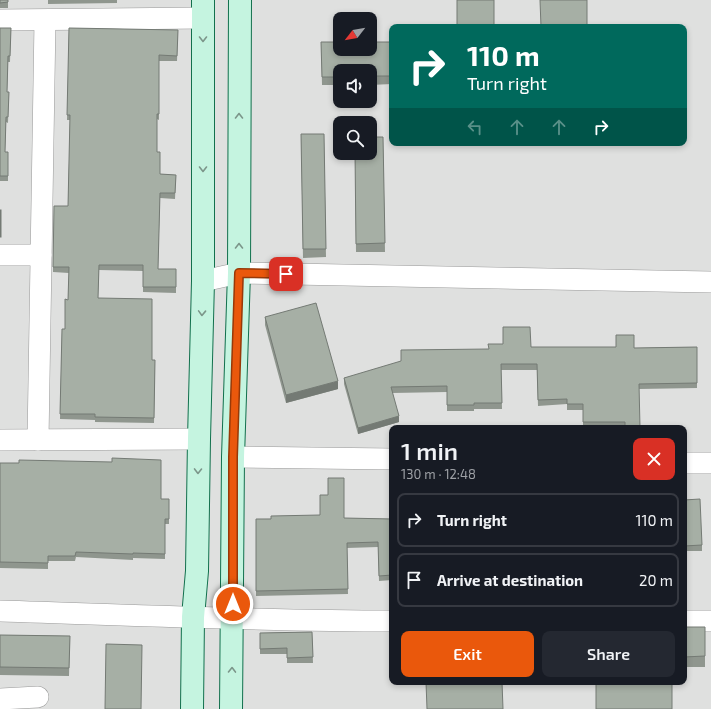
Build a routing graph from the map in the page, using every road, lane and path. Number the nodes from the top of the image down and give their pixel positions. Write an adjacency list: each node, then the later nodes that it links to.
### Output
1 (240, 0): 7 (main road, one-way to 1)
2 (203, 9): 4 (street); 8 (main road, one-way to 8)
3 (0, 20): 4 (street)
4 (45, 20): 6 (street)
5 (0, 255): 6 (street)
6 (41, 256): 12 (street)
7 (239, 273): 8 (street); 9 (street); 13 (main road)
8 (203, 281): 10 (main road, one-way to 10)
9 (711, 282)
10 (198, 439): 12 (street); 18 (main road, one-way to 18)
11 (0, 440): 12 (street)
12 (38, 440)
13 (233, 457): 14 (street); 19 (main road)
14 (389, 459)
15 (687, 463): 16 (street)
16 (711, 463)
17 (0, 611): 18 (street)
18 (193, 617): 19 (street); 25 (main road)
19 (233, 619): 22 (street); 26 (main road, one-way to 19)
20 (687, 621): 21 (street)
21 (711, 621)
22 (389, 622)
23 (38, 697): 24 (street)
24 (0, 699)
25 (192, 709)
26 (231, 709)

